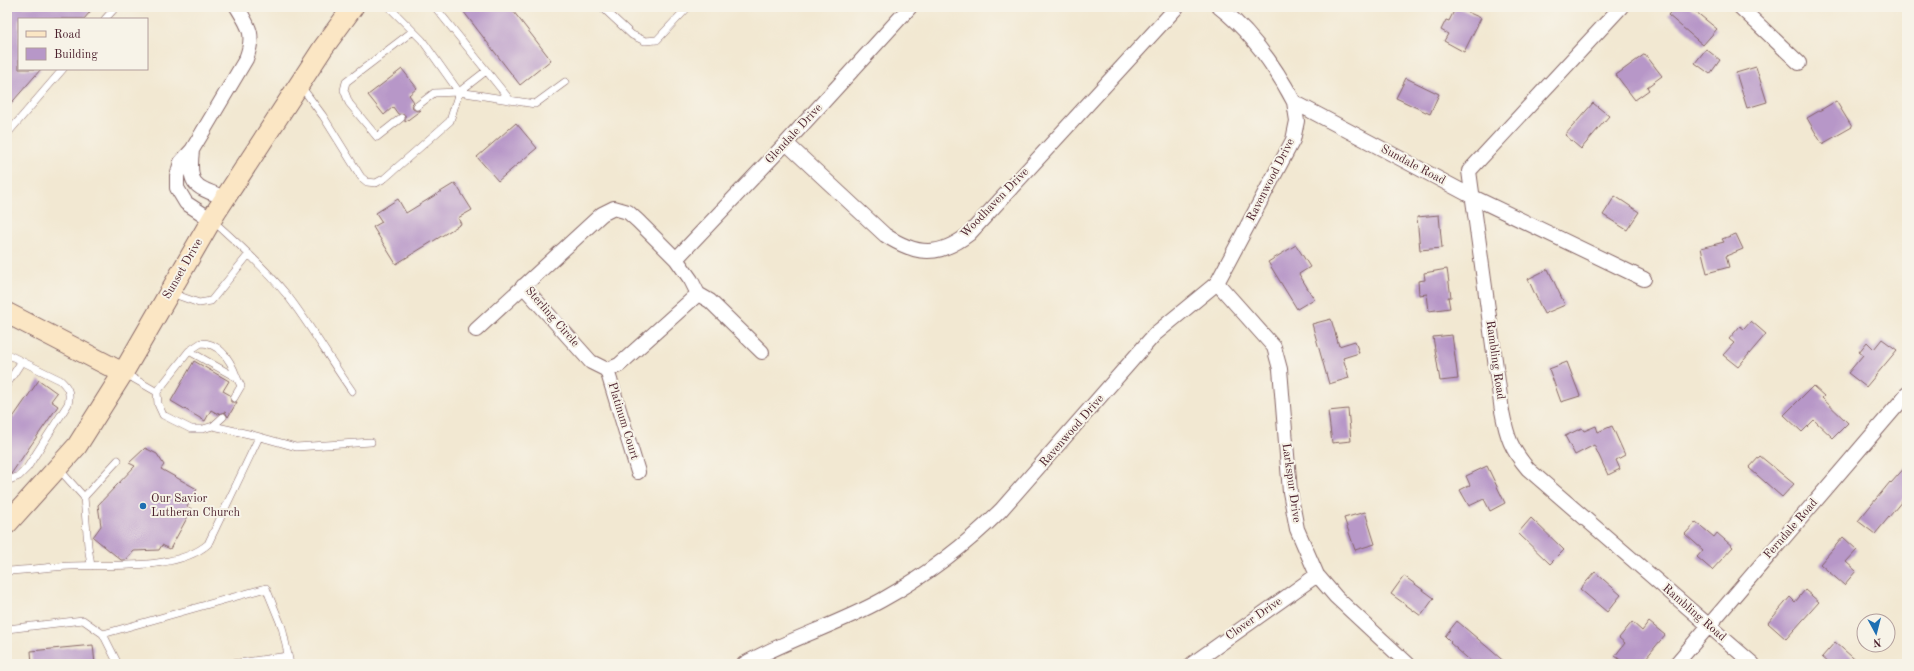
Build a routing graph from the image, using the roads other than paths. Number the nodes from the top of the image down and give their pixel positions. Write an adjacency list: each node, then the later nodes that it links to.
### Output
1 (116, 7): 13 (lane)
2 (237, 7): 27 (street)
3 (353, 7): 19 (main road, Sunset Drive)
4 (389, 7): 14 (lane)
5 (435, 7): 17 (lane)
6 (602, 7): 7 (lane)
7 (688, 7)
8 (910, 7): 26 (street, Glendale Drive)
9 (1177, 7): 26 (street, Woodhaven Drive)
10 (1219, 7): 22 (street)
11 (1621, 7): 28 (street, Rambling Road)
12 (1740, 7): 15 (street)
13 (106, 18)
14 (413, 31): 20 (lane); 24 (lane)
15 (1799, 62)
16 (61, 70): 25 (lane)
17 (486, 71): 20 (lane); 21 (lane)
18 (565, 82): 21 (lane)
19 (300, 85): 20 (lane); 29 (main road, Sunset Drive)
20 (459, 92): 21 (lane); 23 (lane)
21 (510, 100)
22 (1294, 102): 28 (street, Sundale Road); 34 (street, Ravenwood Drive)
23 (417, 106)
24 (401, 118)
25 (7, 134)
26 (786, 143): 32 (street, Glendale Drive)
27 (192, 150): 29 (street); 30 (street)
28 (1473, 197): 33 (street, Sundale Road); 65 (street, Rambling Road)
29 (225, 198): 30 (main road, Sunset Drive)
30 (212, 220): 31 (lane); 36 (main road, Sunset Drive)
31 (249, 254): 36 (lane); 48 (lane)
32 (676, 259): 35 (street, Sterling Circle); 37 (street, Sterling Circle)
33 (1644, 278)
34 (1216, 283): 64 (street, Larkspur Drive); 72 (street, Ravenwood Drive)
35 (523, 286): 39 (street); 44 (street, Sterling Circle)
36 (170, 293): 45 (main road, Sunset Drive)
37 (698, 294): 41 (street); 44 (street)
38 (8, 315): 45 (main road)
39 (476, 330)
40 (188, 351): 46 (lane); 46 (lane); 49 (lane)
41 (762, 352)
42 (7, 354): 43 (lane)
43 (22, 361): 47 (lane); 59 (lane)
44 (607, 370): 58 (street, Platinum Court)
45 (124, 373): 49 (lane); 57 (main road, Sunset Drive)
46 (237, 378): 51 (lane)
47 (7, 384)
48 (352, 391)
49 (158, 392): 53 (lane)
50 (1907, 394): 65 (street, Ferndale Road)
51 (234, 398)
52 (223, 417): 53 (lane)
53 (213, 426): 54 (lane)
54 (259, 437): 55 (lane); 62 (lane)
55 (371, 442)
56 (118, 460): 60 (lane)
57 (58, 467): 60 (lane); 61 (main road, Sunset Drive)
58 (638, 472)
59 (7, 481)
60 (84, 497): 62 (lane)
61 (7, 524)
62 (91, 566): 63 (lane)
63 (7, 571)
64 (1317, 575): 73 (street, Clover Drive); 74 (street, Larkspur Drive)
65 (1708, 625): 75 (street, Ferndale Road); 76 (street, Rambling Road)
66 (7, 629): 67 (lane)
67 (102, 634): 68 (lane); 69 (lane)
68 (288, 656): 70 (lane); 71 (lane)
69 (118, 664)
70 (232, 664)
71 (290, 664)
72 (744, 664)
73 (1192, 664)
74 (1408, 664)
75 (1676, 664)
76 (1753, 664)

